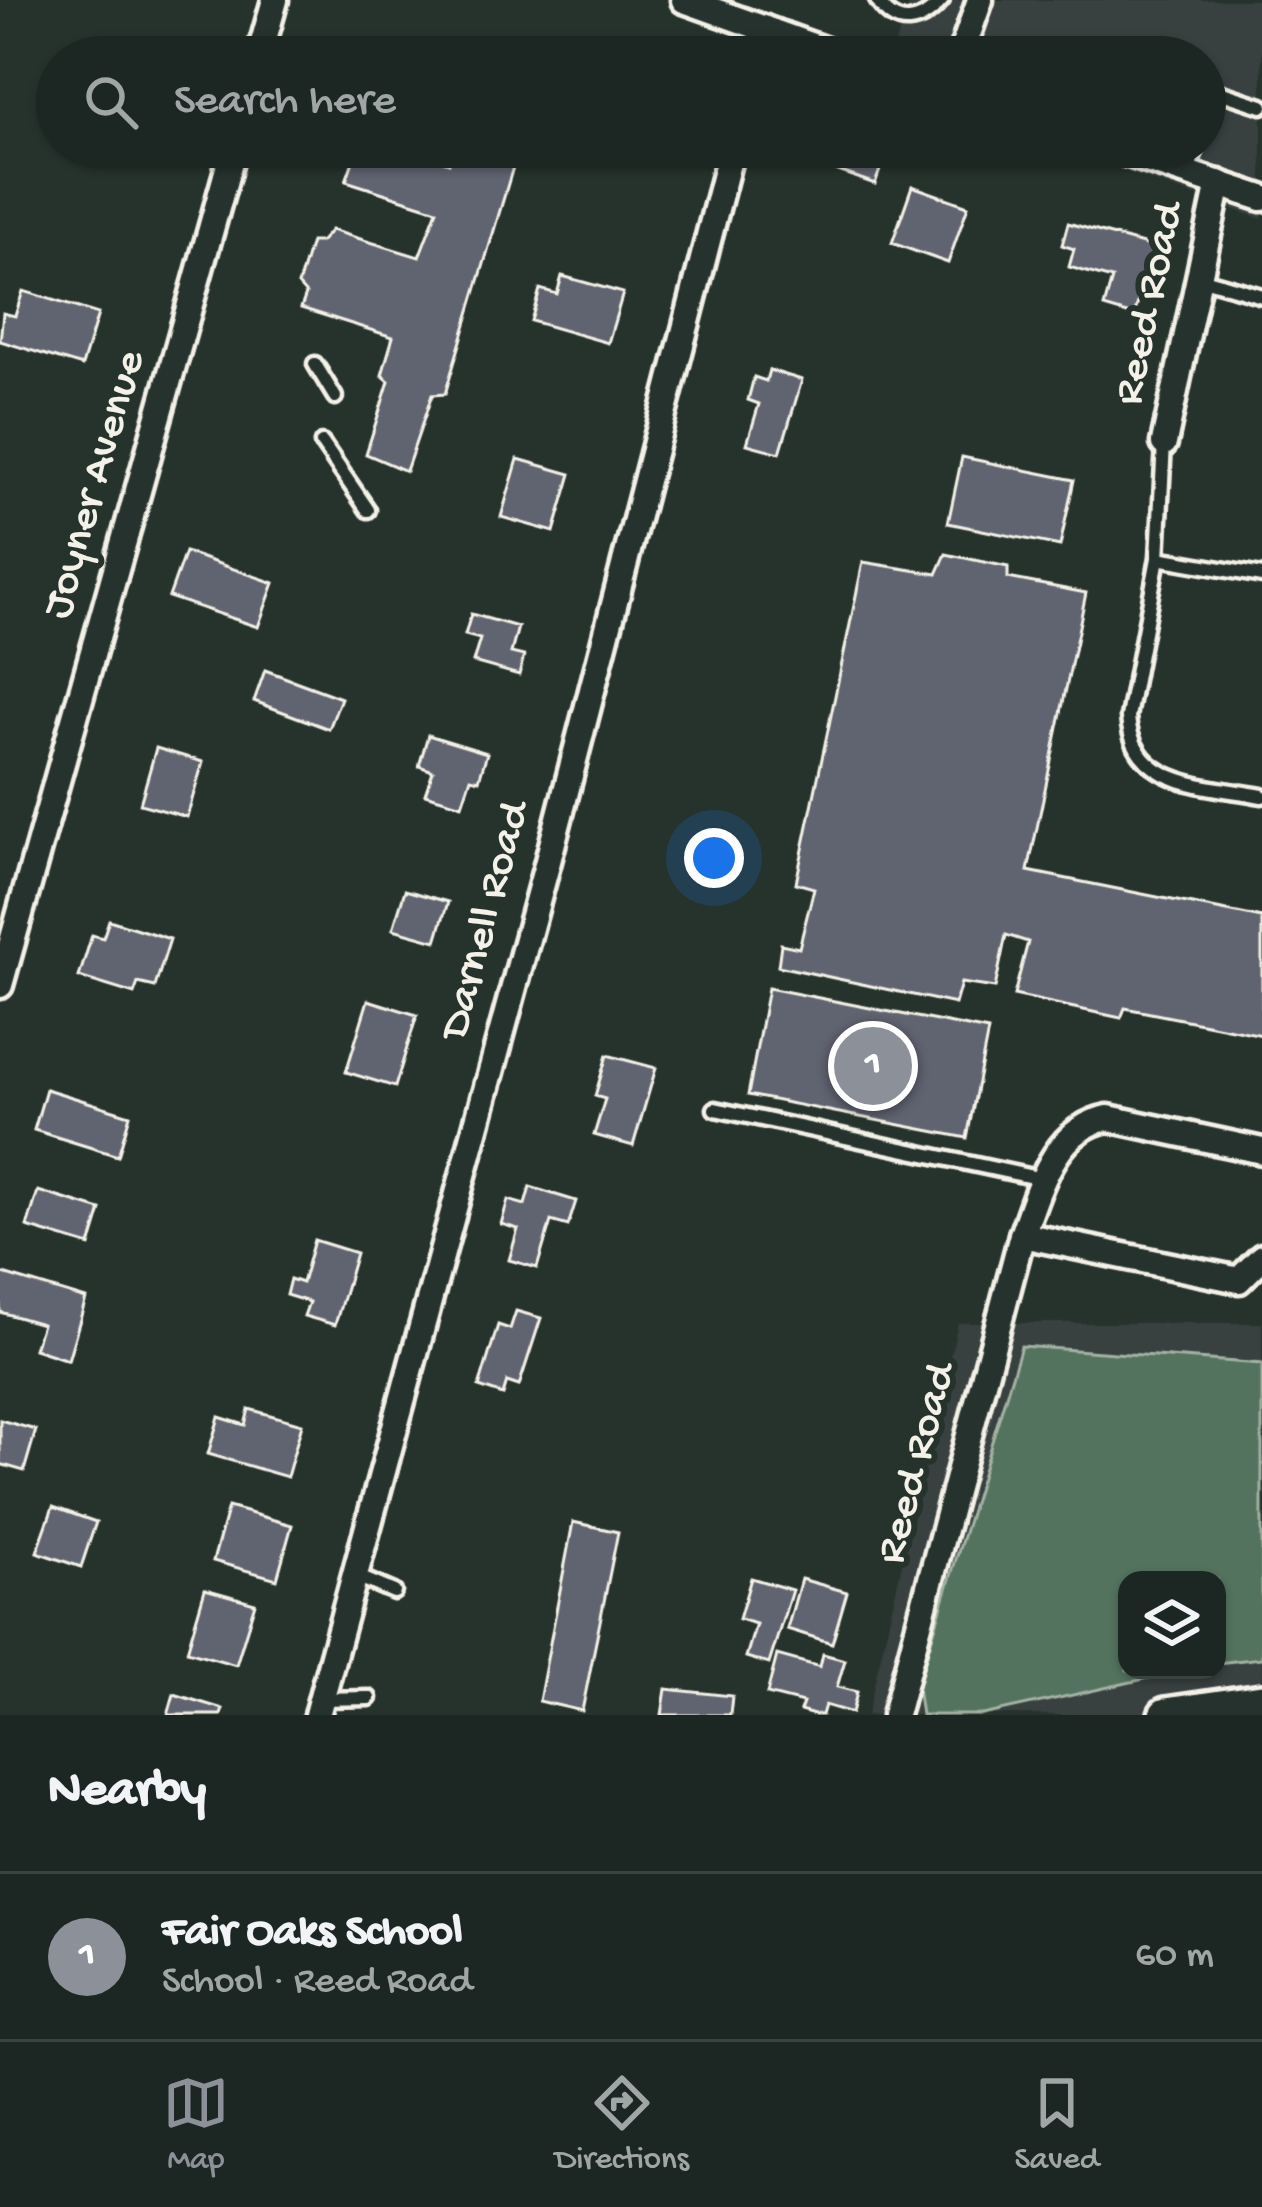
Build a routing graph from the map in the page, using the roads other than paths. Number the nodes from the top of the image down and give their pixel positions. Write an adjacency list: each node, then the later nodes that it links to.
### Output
1 (275, 0): 7 (street)
2 (684, 0): 6 (street)
3 (877, 0): 4 (lane)
4 (942, 0)
5 (980, 0): 10 (street)
6 (764, 28): 8 (street); 9 (street)
7 (265, 36)
8 (762, 36)
9 (786, 36)
10 (967, 36)
11 (1226, 94): 12 (lane)
12 (1262, 106)
13 (228, 168): 30 (street, Joyner Avenue)
14 (727, 168): 37 (street, Darnell Road)
15 (1174, 168): 17 (street)
16 (1188, 168): 17 (lane)
17 (1186, 172): 18 (street)
18 (1219, 183): 19 (street); 20 (street, Reed Road)
19 (1262, 198)
20 (1199, 278): 21 (lane); 25 (street, Reed Road)
21 (1262, 296)
22 (315, 364): 23 (lane)
23 (334, 397)
24 (322, 443): 26 (lane)
25 (1164, 443): 27 (lane)
26 (368, 510)
27 (1158, 558): 28 (lane); 29 (lane)
28 (1262, 576)
29 (1262, 796)
30 (4, 953): 31 (street, Joyner Avenue)
31 (0, 985)
32 (716, 1109): 34 (lane)
33 (1262, 1151): 34 (street, Reed Road)
34 (1042, 1179): 35 (street, Reed Road)
35 (1022, 1235): 36 (street); 43 (street, Reed Road)
36 (1262, 1256)
37 (354, 1575): 38 (lane); 41 (street, Darnell Road)
38 (394, 1592)
39 (369, 1698): 41 (lane)
40 (1262, 1701): 42 (main road)
41 (319, 1707)
42 (1178, 1714)
43 (895, 1715)

